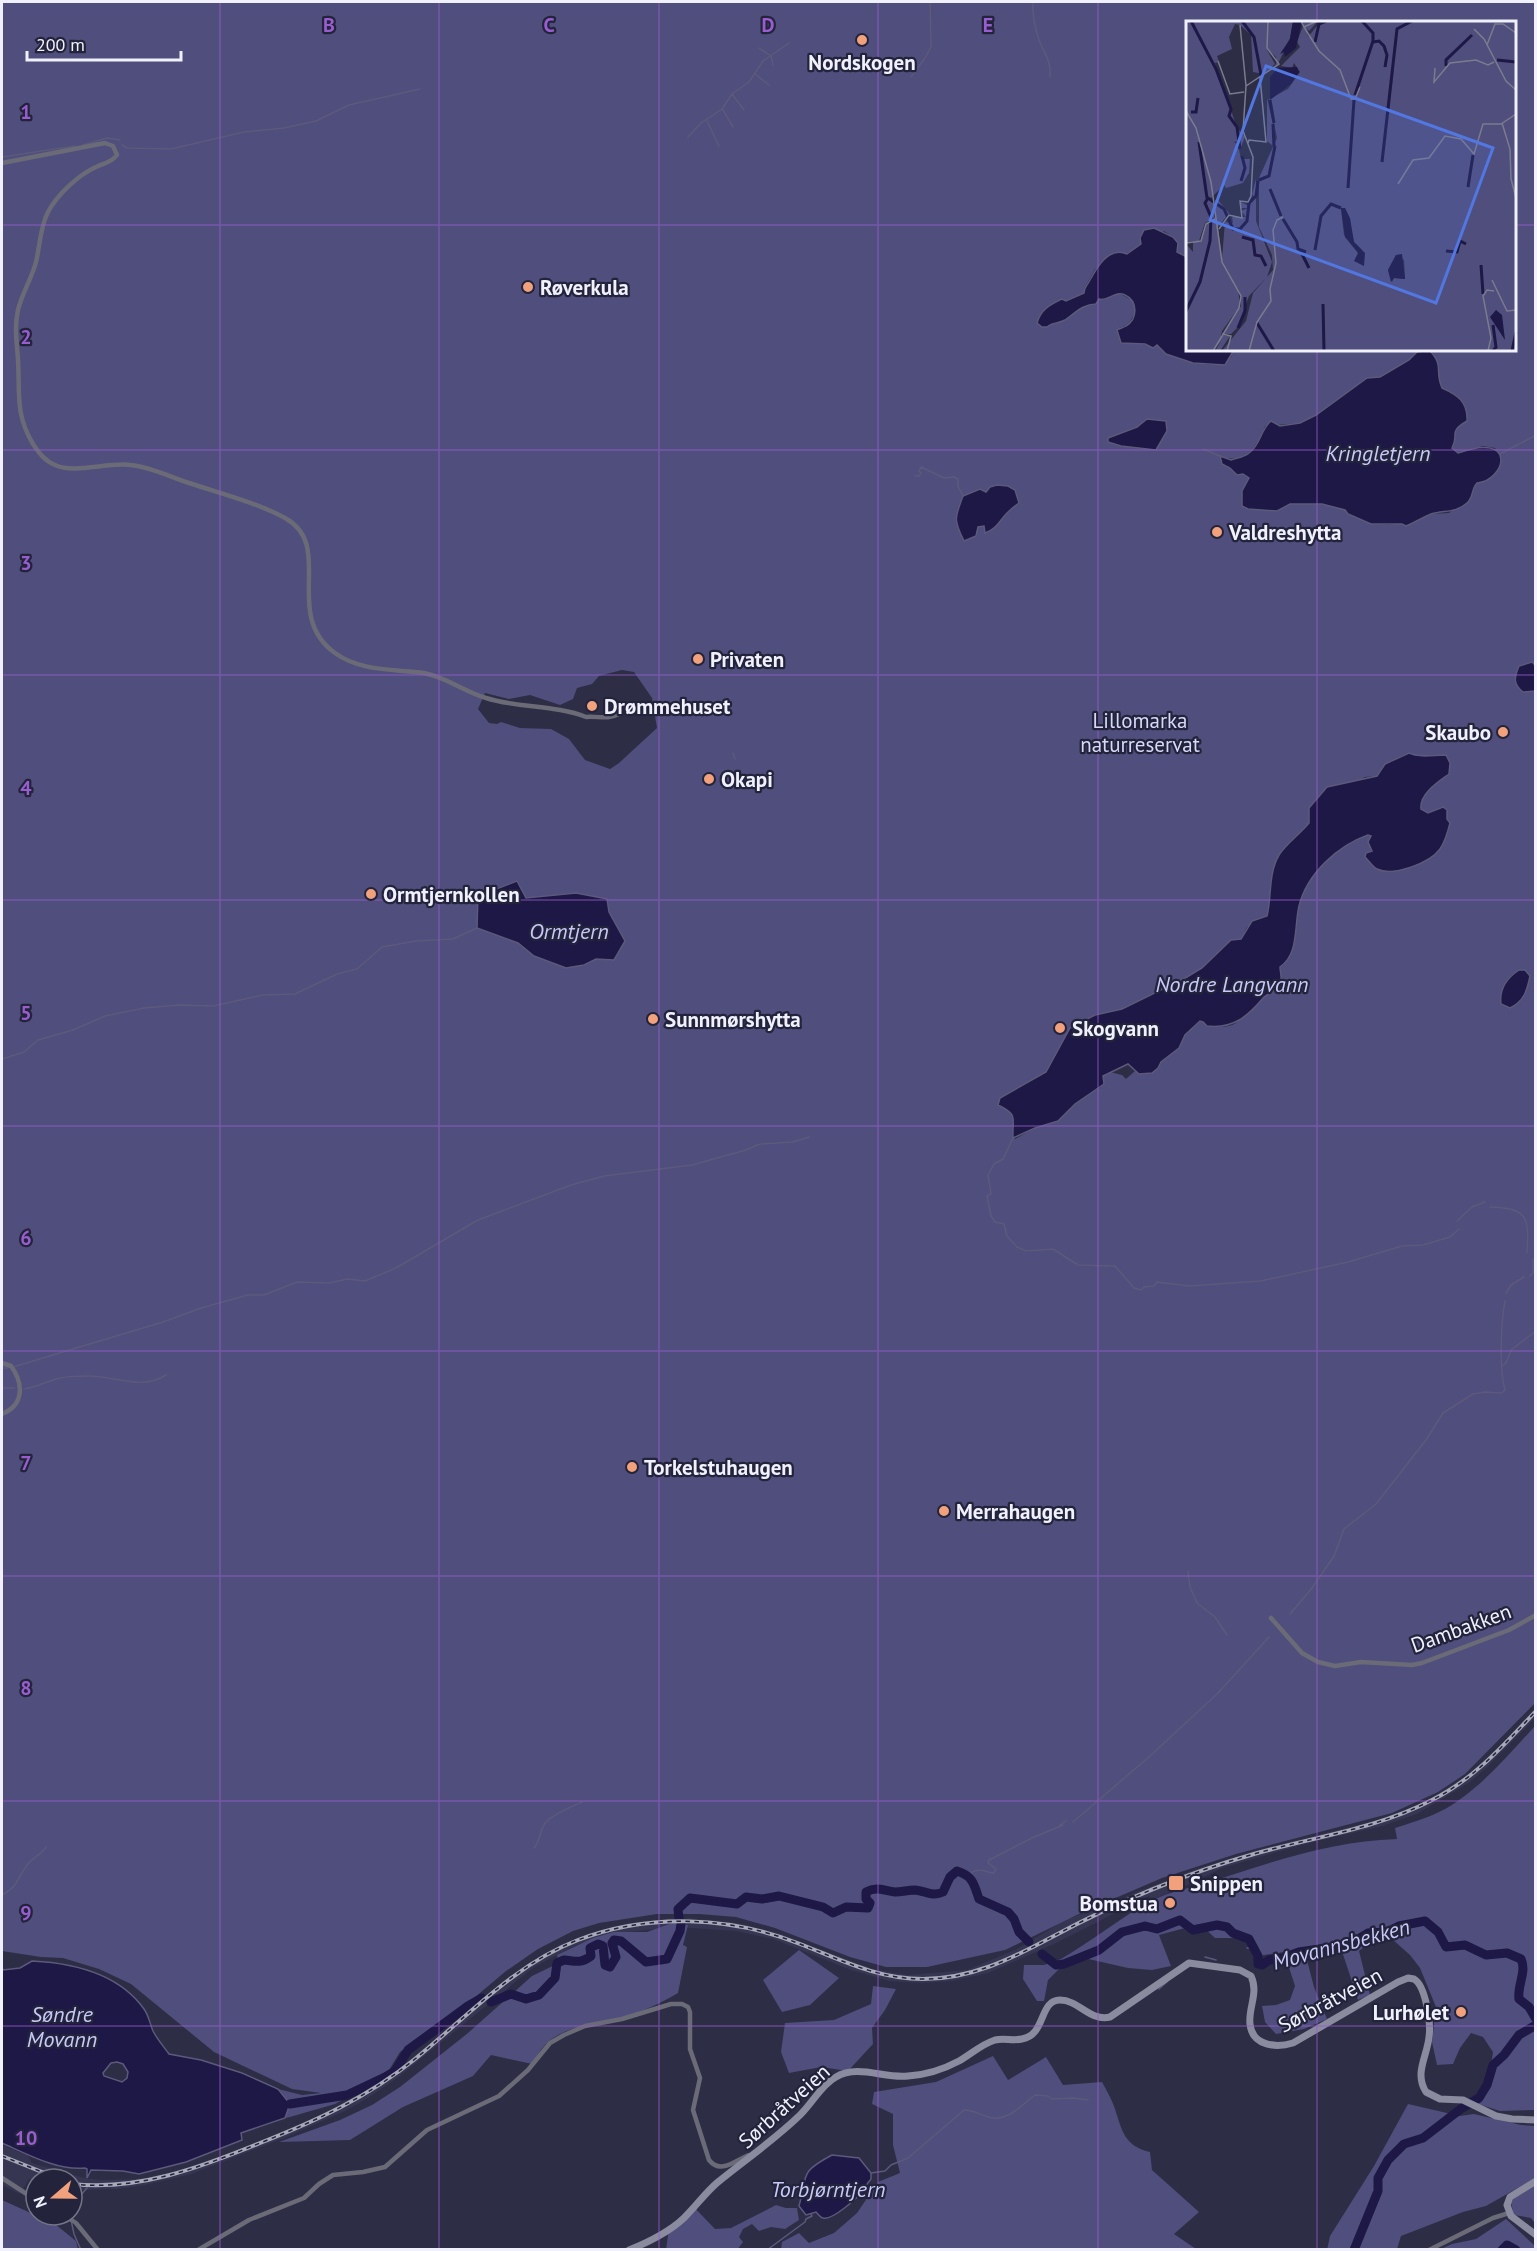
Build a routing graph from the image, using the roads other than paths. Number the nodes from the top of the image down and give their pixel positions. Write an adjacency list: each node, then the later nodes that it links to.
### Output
1 (2, 163): 2 (street)
2 (619, 714)
3 (2, 1363): 4 (street)
4 (2, 1413)
5 (1536, 1615): 6 (street, Dambakken)
6 (1271, 1618)
7 (1536, 2120): 8 (street, Sørbråtveien)
8 (755, 2154): 16 (street); 17 (street, Sørbråtveien)
9 (2, 2178): 11 (street)
10 (1536, 2181): 12 (street)
11 (24, 2192)
12 (1509, 2213): 14 (street); 18 (street)
13 (76, 2227): 15 (street)
14 (1536, 2235)
15 (98, 2250)
16 (198, 2250)
17 (629, 2250)
18 (1429, 2250)

